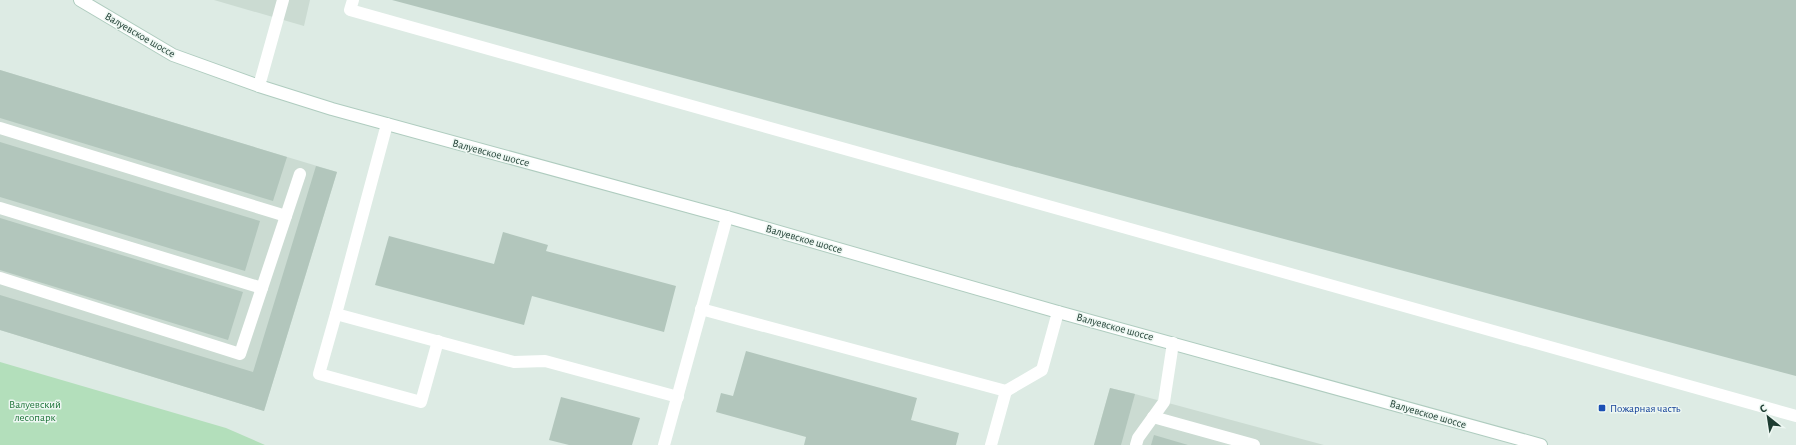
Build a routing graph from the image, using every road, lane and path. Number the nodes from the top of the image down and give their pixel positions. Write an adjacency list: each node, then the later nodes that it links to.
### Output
1 (80, 0): 4 (main road, Валуевское шоссе)
2 (283, 0): 4 (main road)
3 (353, 0): 20 (main road)
4 (259, 86): 5 (main road, Валуевское шоссе)
5 (388, 124): 10 (main road, Валуевское шоссе); 15 (main road)
6 (0, 128): 9 (main road)
7 (300, 174): 9 (main road)
8 (0, 208): 12 (main road)
9 (286, 216): 12 (main road)
10 (727, 217): 13 (main road); 14 (main road, Валуевское шоссе)
11 (0, 278): 12 (main road)
12 (262, 288)
13 (702, 309): 18 (main road); 19 (main road)
14 (1058, 312): 17 (main road, Валуевское шоссе); 18 (main road)
15 (336, 314): 16 (main road); 16 (main road)
16 (438, 341): 19 (main road)
17 (1173, 343): 21 (main road); 26 (main road, Валуевское шоссе)
18 (1006, 391): 23 (main road)
19 (678, 396): 22 (main road)
20 (1796, 416)
21 (1153, 417): 24 (main road); 25 (main road)
22 (664, 445)
23 (991, 445)
24 (1136, 445)
25 (1254, 445)
26 (1541, 445)

